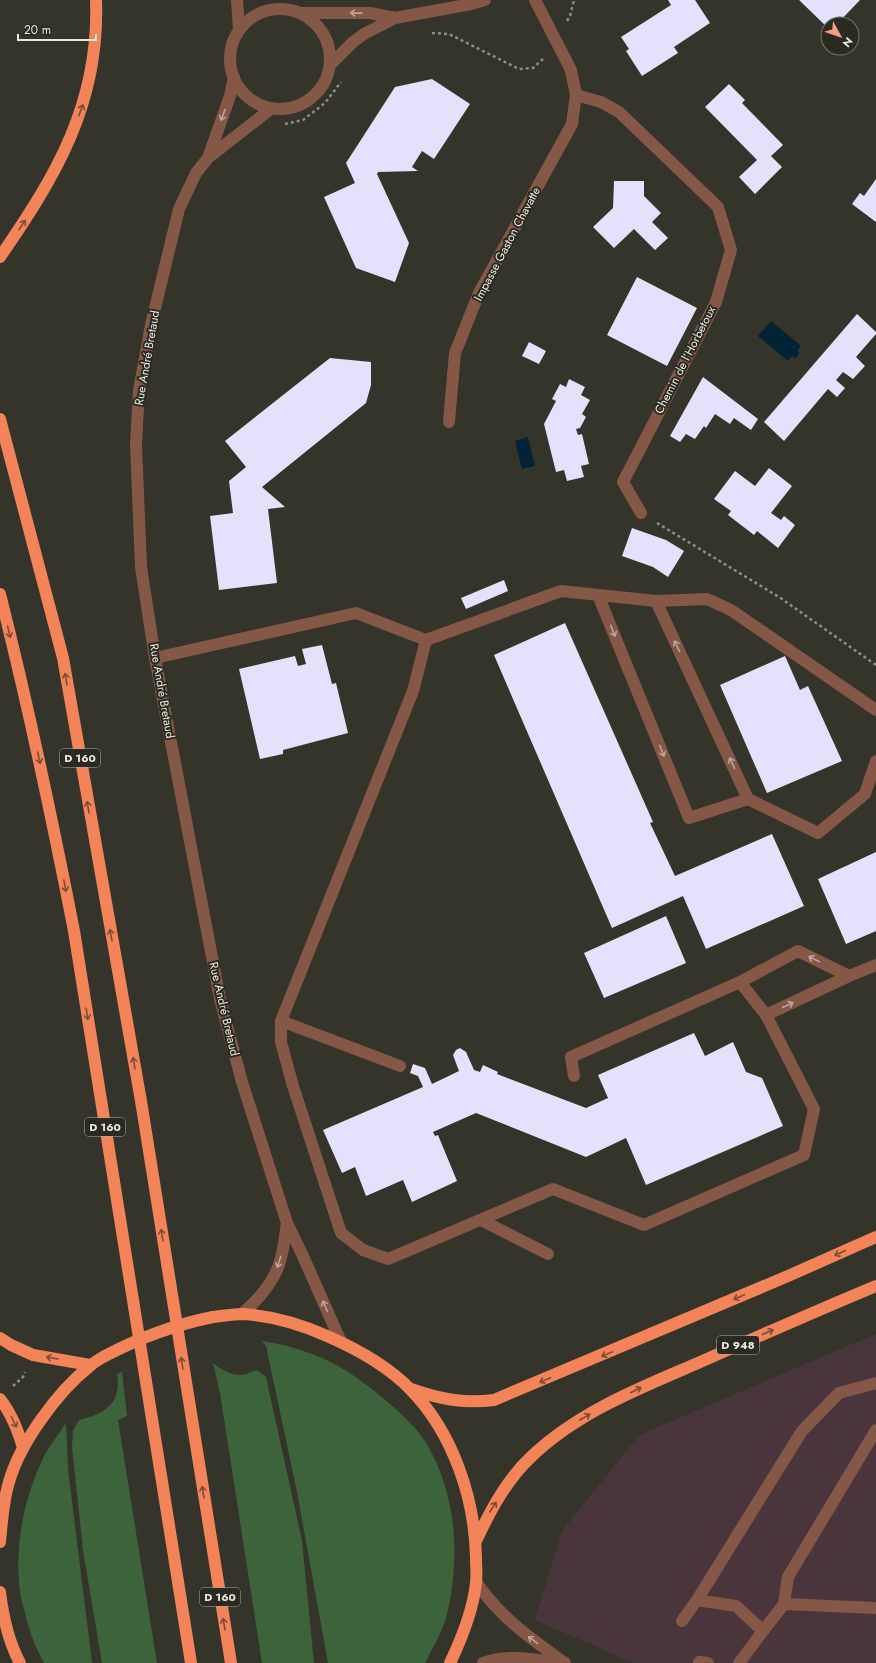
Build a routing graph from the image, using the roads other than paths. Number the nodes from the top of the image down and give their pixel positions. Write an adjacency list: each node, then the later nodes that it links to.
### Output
1 (96, 0): 15 (highway, one-way to 1)
2 (237, 0): 9 (street)
3 (272, 0): 6 (street)
4 (485, 0): 8 (street)
5 (535, 0): 12 (street)
6 (286, 9): 7 (street); 9 (street)
7 (300, 13): 8 (street, one-way to 7); 10 (street)
8 (395, 18): 10 (street)
9 (239, 30): 11 (street)
10 (330, 65): 13 (street)
11 (234, 77): 13 (street); 14 (street, Rue André Bretaud, one-way to 14)
12 (576, 95): 17 (street, Impasse Gaston Chavatte); 18 (street, Chemin de l’Horbetoux)
13 (272, 108): 14 (street, Rue André Bretaud)
14 (208, 158): 23 (street, Rue André Bretaud)
15 (0, 257)
16 (0, 419): 59 (highway, D 160, one-way to 16)
17 (449, 422)
18 (641, 513)
19 (0, 594): 58 (highway, D 160, one-way to 58)
20 (598, 595): 21 (street); 22 (street); 26 (street, one-way to 26)
21 (656, 601): 24 (street); 26 (street, one-way to 21)
22 (426, 640): 23 (street); 31 (street)
23 (155, 658): 35 (street, Rue André Bretaud)
24 (876, 710)
25 (876, 761): 26 (street)
26 (748, 799)
27 (876, 965): 28 (street)
28 (850, 976): 29 (street, one-way to 29); 30 (street, one-way to 28)
29 (740, 982): 30 (street); 33 (street)
30 (766, 1015): 34 (street)
31 (281, 1021): 32 (street); 34 (street)
32 (400, 1066)
33 (574, 1076)
34 (481, 1220): 37 (street)
35 (286, 1223): 39 (street, Rue André Bretaud, one-way to 39); 41 (street, Rue André Bretaud, one-way to 35)
36 (876, 1237): 44 (highway, one-way to 44)
37 (548, 1254)
38 (876, 1286): 49 (highway, D 948, one-way to 38)
39 (242, 1314): 41 (highway); 42 (highway, bridge)
40 (0, 1338): 42 (highway, one-way to 40)
41 (341, 1342): 44 (highway)
42 (90, 1365): 47 (highway)
43 (876, 1382): 52 (street)
44 (411, 1390): 49 (highway)
45 (0, 1400): 47 (highway, one-way to 47)
46 (876, 1430): 53 (street)
47 (22, 1448): 48 (highway)
48 (0, 1542)
49 (476, 1542): 50 (highway)
50 (476, 1582): 60 (highway); 63 (street, one-way to 50)
51 (0, 1592): 57 (highway)
52 (696, 1600): 55 (street); 56 (street)
53 (784, 1604): 54 (street); 56 (street)
54 (876, 1608)
55 (682, 1621)
56 (763, 1631): 64 (street)
57 (20, 1663)
58 (191, 1663)
59 (230, 1663)
60 (450, 1663)
61 (483, 1663): 62 (street)
62 (559, 1663)
63 (564, 1663)
64 (739, 1663)

